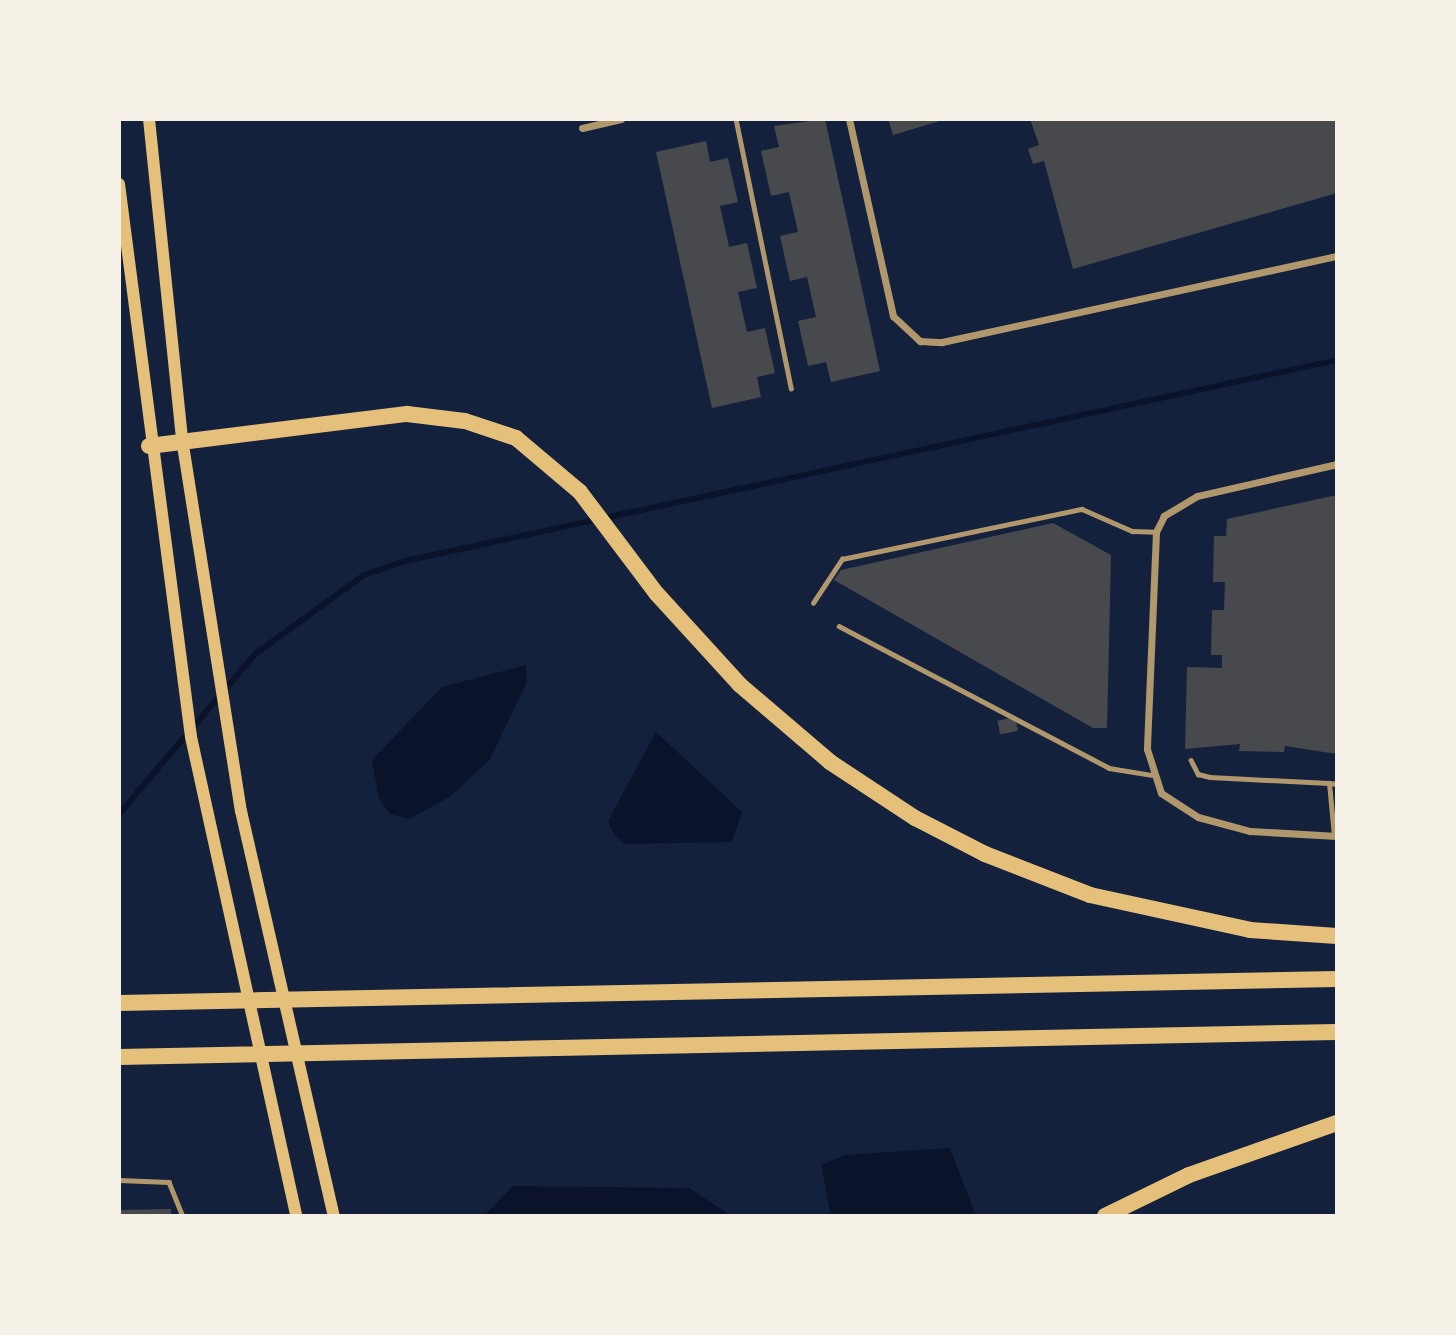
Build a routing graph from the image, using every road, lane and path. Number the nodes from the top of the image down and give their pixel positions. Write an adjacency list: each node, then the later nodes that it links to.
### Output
1 (149, 119): 9 (main road)
2 (621, 119): 5 (street)
3 (736, 119): 8 (lane)
4 (849, 119): 7 (street)
5 (582, 128)
6 (119, 184): 10 (main road)
7 (1337, 257)
8 (791, 388)
9 (182, 439): 10 (highway); 20 (highway); 29 (main road)
10 (149, 446): 28 (main road)
11 (1337, 464): 12 (street)
12 (1156, 532): 13 (lane); 16 (street)
13 (813, 603)
14 (839, 626): 16 (lane)
15 (1191, 760): 17 (lane)
16 (1152, 775): 19 (street)
17 (1329, 783): 18 (lane); 19 (lane)
18 (1337, 783)
19 (1335, 836)
20 (1337, 936)
21 (1337, 979): 22 (highway)
22 (119, 1003)
23 (1337, 1032): 24 (highway)
24 (119, 1057)
25 (1337, 1123): 30 (highway)
26 (119, 1180): 27 (lane)
27 (183, 1216)
28 (296, 1216)
29 (334, 1216)
30 (1104, 1216)

